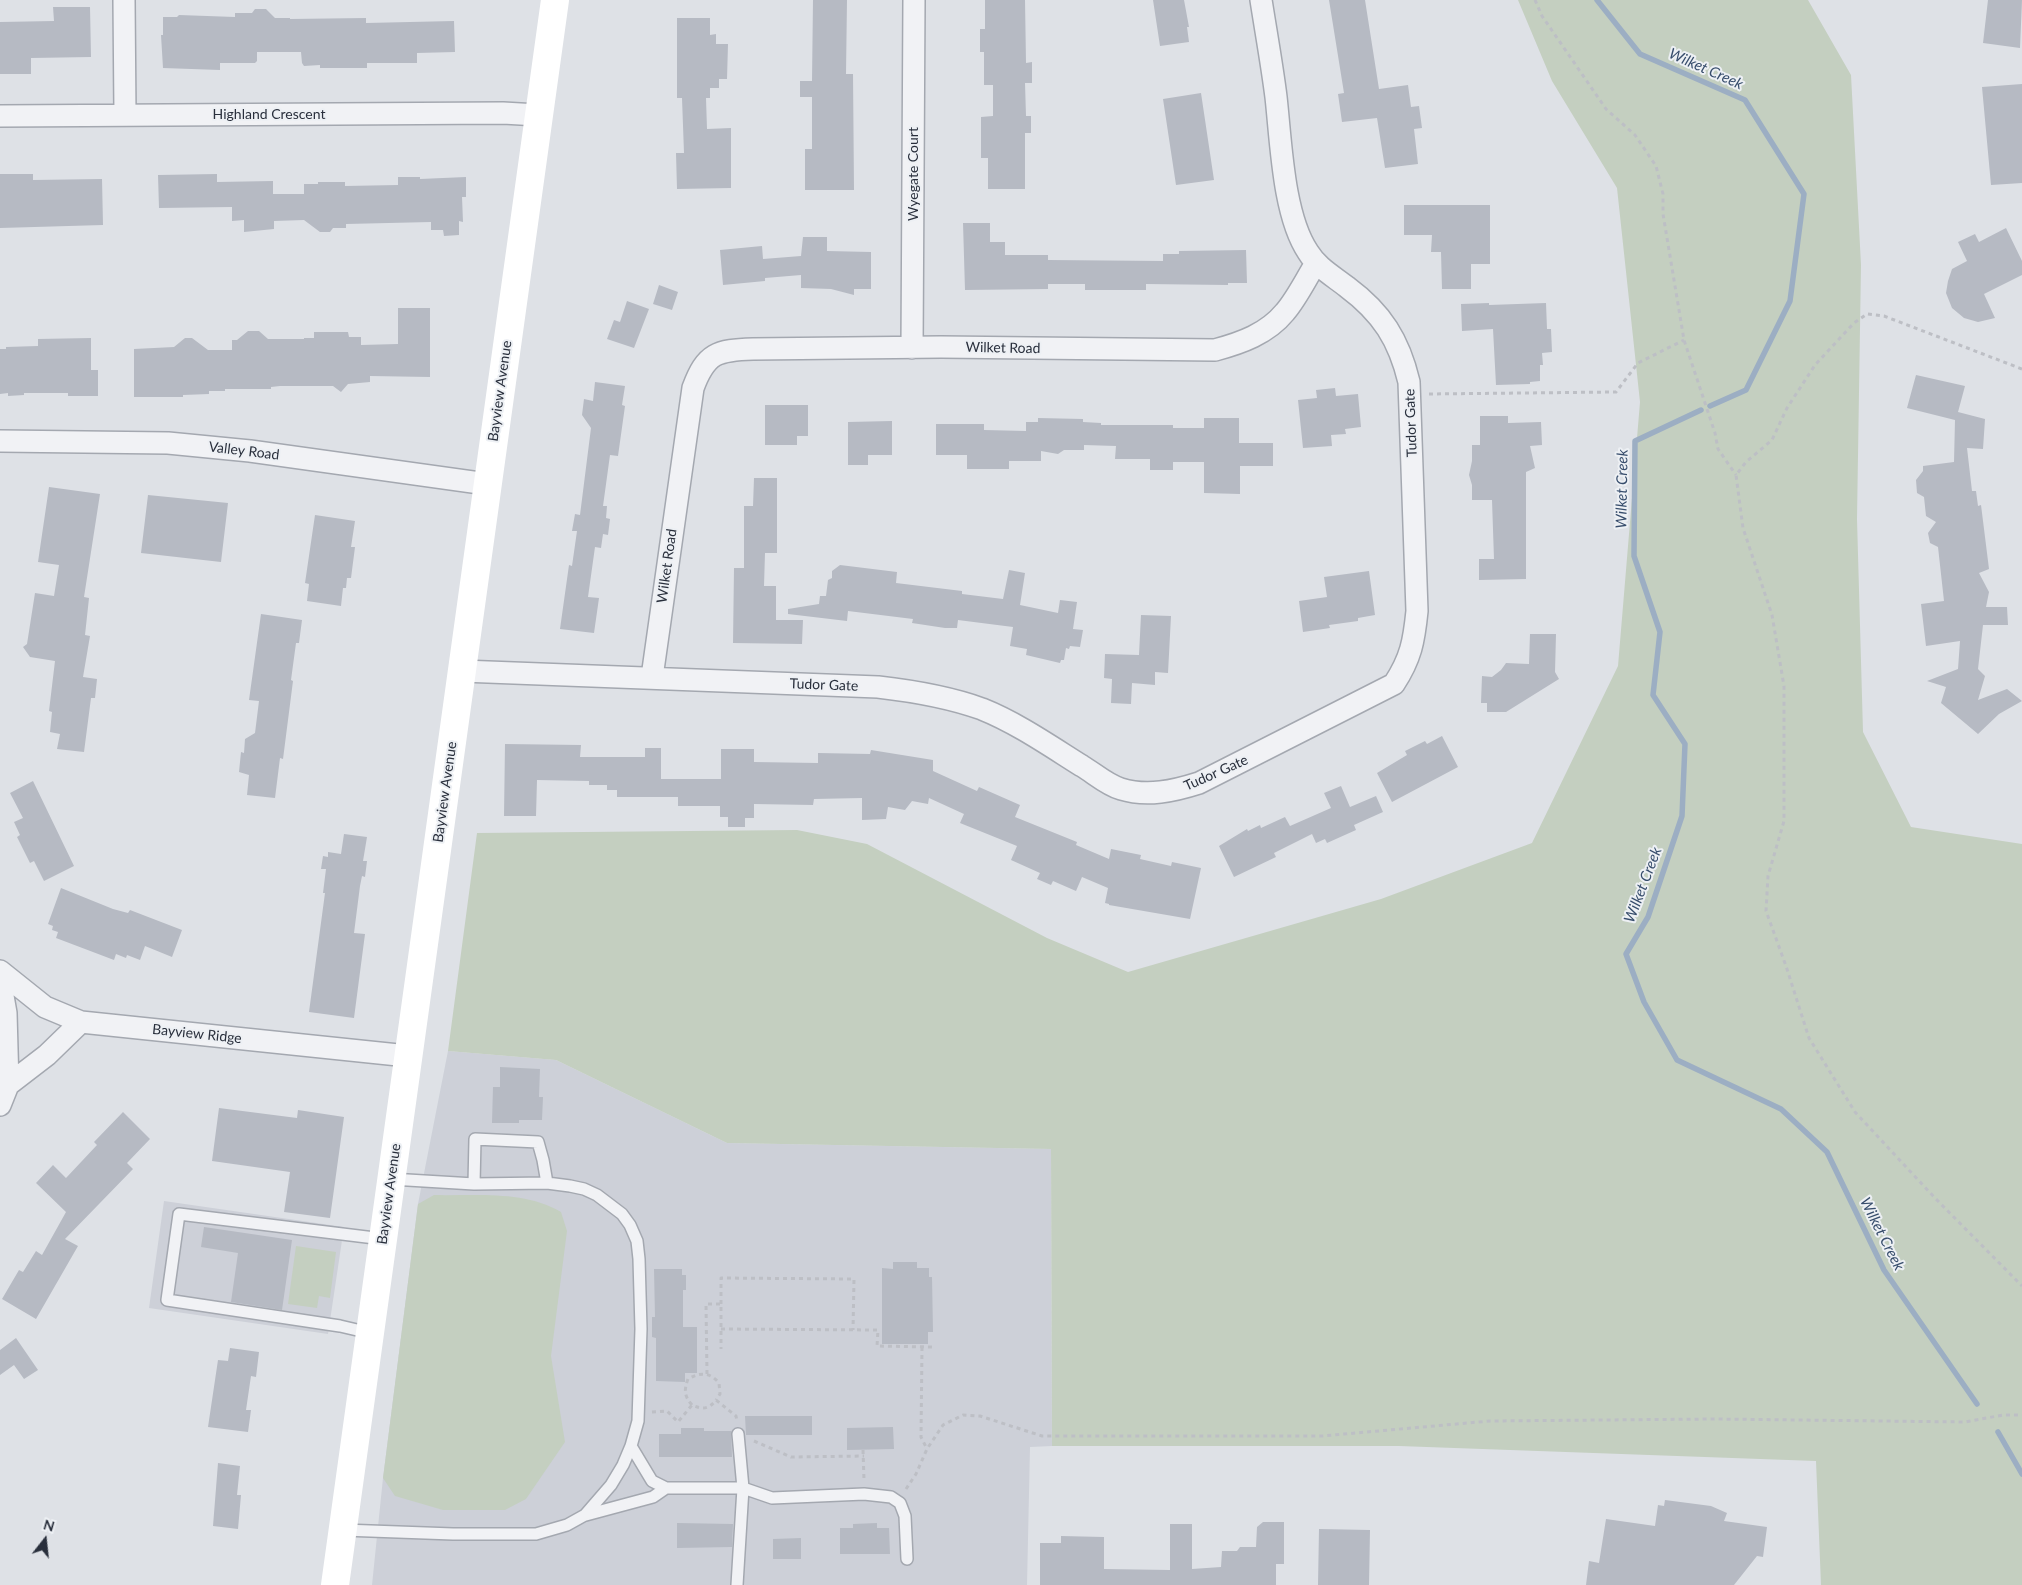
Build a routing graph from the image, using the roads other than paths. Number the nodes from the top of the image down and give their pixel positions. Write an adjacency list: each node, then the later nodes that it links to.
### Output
1 (124, 0): 5 (street)
2 (555, 0): 6 (main road, Bayview Avenue)
3 (914, 0): 9 (street, Wyegate Court)
4 (1261, 0): 8 (street)
5 (125, 114): 6 (street, Highland Crescent); 7 (street, Highland Crescent)
6 (538, 115): 11 (main road, Bayview Avenue)
7 (0, 116)
8 (1316, 263): 9 (street, Wilket Road); 13 (street, Tudor Gate)
9 (912, 348): 13 (street, Wilket Road)
10 (0, 441): 11 (street, Valley Road)
11 (487, 484): 12 (main road, Bayview Avenue)
12 (462, 671): 13 (street, Tudor Gate); 17 (main road, Bayview Avenue)
13 (652, 677)
14 (0, 971): 16 (street, Bayview Ridge)
15 (0, 979): 18 (street)
16 (80, 1022): 17 (street, Bayview Ridge); 18 (street)
17 (408, 1056): 20 (main road, Bayview Avenue)
18 (8, 1085): 19 (street)
19 (0, 1105)
20 (391, 1179): 22 (lane); 23 (main road, Bayview Avenue)
21 (547, 1182): 22 (lane); 22 (lane); 26 (lane)
22 (474, 1184)
23 (383, 1239): 24 (main road, Bayview Avenue); 24 (lane)
24 (370, 1333): 30 (main road, Bayview Avenue)
25 (738, 1438): 28 (lane)
26 (632, 1446): 27 (lane); 29 (lane)
27 (666, 1488): 28 (lane); 29 (lane)
28 (743, 1488): 31 (lane); 33 (lane)
29 (585, 1515): 30 (lane)
30 (343, 1530): 32 (main road, Bayview Avenue)
31 (907, 1559)
32 (335, 1585)
33 (737, 1585)

